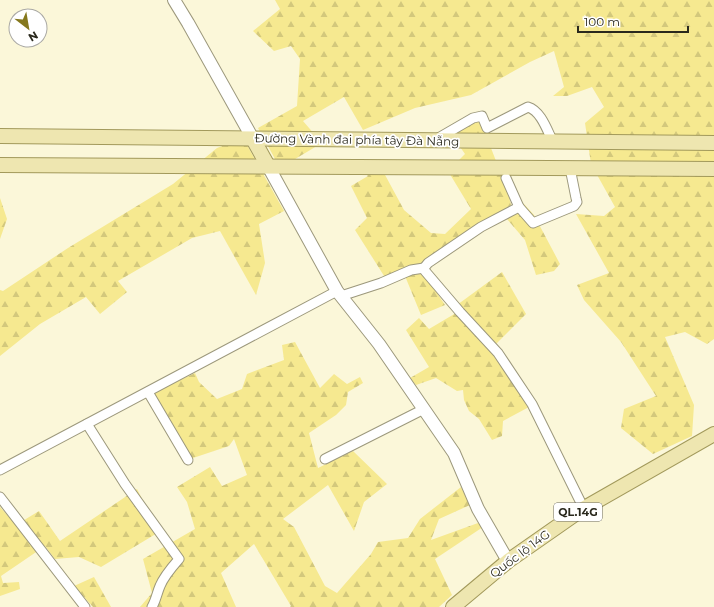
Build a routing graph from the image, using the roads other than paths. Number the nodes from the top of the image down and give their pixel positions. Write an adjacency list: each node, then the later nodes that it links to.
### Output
1 (174, 0): 3 (street)
2 (0, 136): 3 (main road, Đường Vành đai phía tây Đà Nẵng)
3 (253, 139): 4 (main road, Đường Vành đai phía tây Đà Nẵng); 8 (main road)
4 (433, 141): 5 (main road, Đường Vành đai phía tây Đà Nẵng); 5 (street)
5 (554, 142): 6 (main road, Đường Vành đai phía tây Đà Nẵng)
6 (714, 144)
7 (0, 165): 8 (main road)
8 (268, 166): 9 (main road); 14 (street)
9 (570, 168): 10 (main road); 12 (street)
10 (714, 169)
11 (506, 178): 12 (street)
12 (519, 207): 13 (street)
13 (424, 268): 14 (street); 23 (street)
14 (339, 294): 15 (street); 16 (street)
15 (148, 392): 17 (street); 20 (street)
16 (424, 410): 19 (street); 24 (street)
17 (87, 424): 21 (street); 26 (street)
18 (714, 434): 23 (main road, Quốc lộ 14G / QL.14G)
19 (325, 459)
20 (188, 460)
21 (0, 470)
22 (0, 497): 25 (street)
23 (584, 509): 24 (main road, Quốc lộ 14G / QL.14G)
24 (508, 561): 27 (main road, Quốc lộ 14G / QL.14G)
25 (85, 607)
26 (152, 607)
27 (453, 607)

